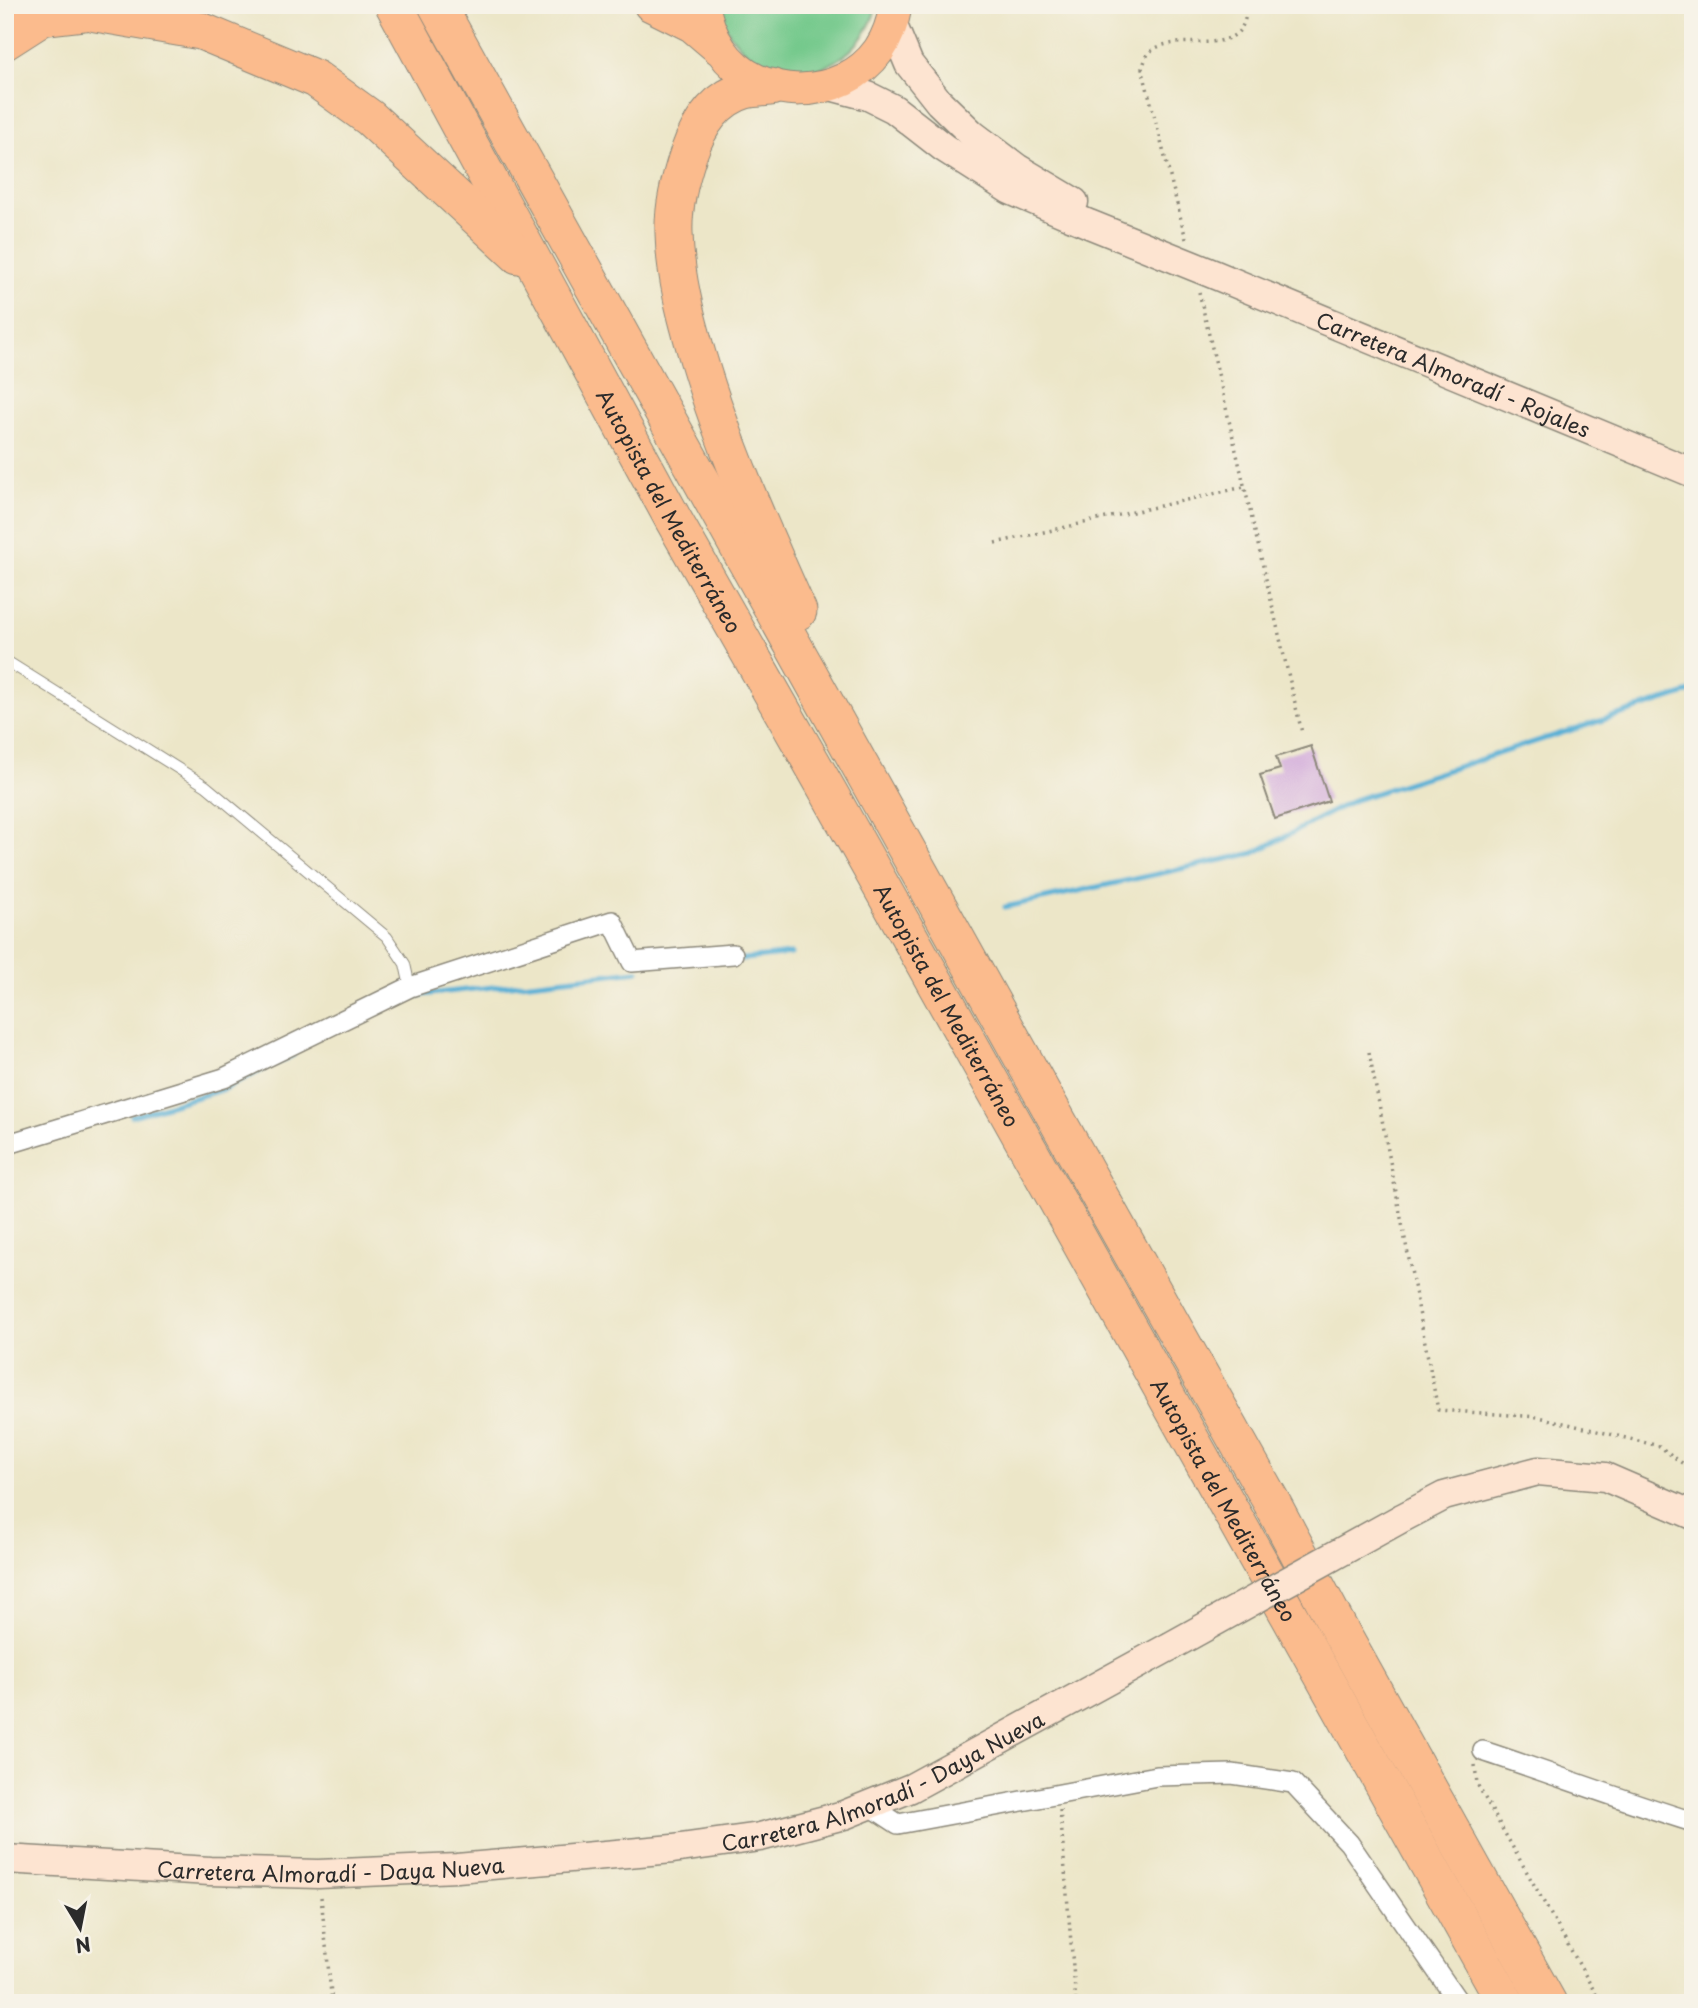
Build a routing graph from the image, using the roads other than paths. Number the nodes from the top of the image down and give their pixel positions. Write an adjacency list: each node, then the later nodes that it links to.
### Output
1 (8, 5): 8 (main road)
2 (437, 5): 20 (highway, Autopista del Mediterráneo)
3 (650, 5): 10 (main road)
4 (703, 5): 10 (main road)
5 (102, 9): 8 (main road); 14 (highway)
6 (894, 14): 11 (main road); 13 (street)
7 (401, 18): 14 (highway, Autopista del Mediterráneo)
8 (44, 19): 9 (main road)
9 (5, 44)
10 (722, 52): 12 (main road)
11 (830, 86): 12 (main road); 13 (street)
12 (771, 87): 20 (highway)
13 (1199, 267): 15 (street, Carretera Almoradí - Rojales)
14 (541, 276): 27 (highway, Autopista del Mediterráneo)
15 (1693, 473)
16 (5, 660): 18 (lane)
17 (733, 954): 18 (street)
18 (410, 987): 19 (street)
19 (5, 1145)
20 (1086, 1172): 28 (highway, Autopista del Mediterráneo)
21 (1693, 1515): 23 (street, Carretera Almoradí - Daya Nueva, bridge)
22 (1483, 1751): 24 (street)
23 (869, 1805): 25 (street, Carretera Almoradí - Daya Nueva); 26 (street)
24 (1693, 1822)
25 (5, 1859)
26 (1459, 2003)
27 (1506, 2003)
28 (1548, 2003)

